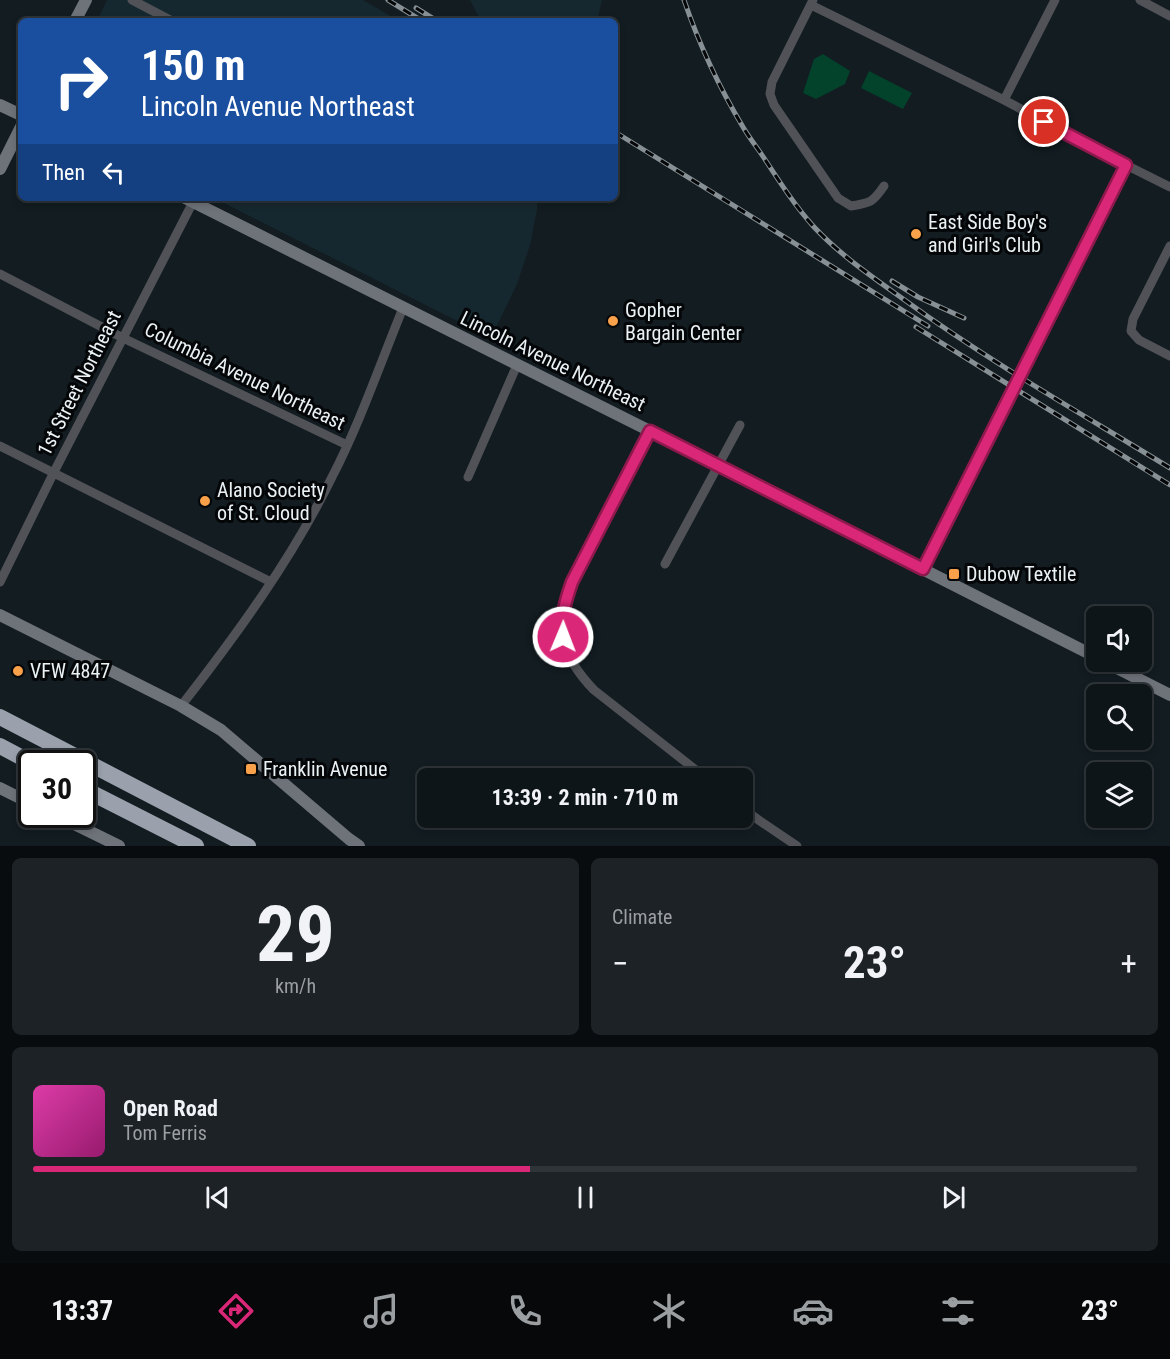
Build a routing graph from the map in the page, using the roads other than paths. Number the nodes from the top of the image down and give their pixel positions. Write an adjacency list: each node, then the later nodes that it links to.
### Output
1 (86, 0): 7 (street)
2 (132, 0): 8 (street)
3 (1054, 0): 9 (street)
4 (1140, 0): 6 (street)
5 (812, 2): 9 (street); 15 (street)
6 (1170, 15)
7 (77, 18)
8 (166, 18)
9 (1004, 100): 13 (street)
10 (0, 105): 11 (street)
11 (18, 114)
12 (18, 133): 14 (street)
13 (1126, 165): 16 (street); 33 (street)
14 (0, 169)
15 (884, 186)
16 (1170, 187)
17 (189, 201): 22 (street, 1st Street Northeast)
18 (191, 201): 21 (street, Lincoln Avenue Northeast)
19 (1170, 246): 23 (street)
20 (0, 274): 22 (street, Columbia Avenue Northeast)
21 (403, 308): 24 (street, Lincoln Avenue Northeast); 27 (street)
22 (123, 338): 27 (street, Columbia Avenue Northeast); 30 (street, 1st Street Northeast)
23 (1170, 356)
24 (517, 365): 26 (street, Lincoln Avenue Northeast); 31 (street)
25 (740, 425): 29 (street)
26 (650, 431): 29 (street, Lincoln Avenue Northeast); 44 (street)
27 (347, 445): 35 (street)
28 (0, 446): 30 (street)
29 (719, 466): 32 (street); 33 (street, Lincoln Avenue Northeast)
30 (54, 472): 34 (street, 1st Street Northeast); 35 (street)
31 (468, 477)
32 (665, 564)
33 (923, 569): 37 (street, Lincoln Avenue Northeast)
34 (0, 582)
35 (271, 582): 40 (street)
36 (0, 615): 40 (street)
37 (1086, 652)
38 (1125, 672): 39 (street)
39 (1170, 695)
40 (181, 706): 53 (street)
41 (0, 717): 52 (highway)
42 (0, 746): 43 (highway)
43 (18, 756)
44 (693, 768)
45 (0, 788): 47 (street)
46 (96, 795): 51 (highway)
47 (18, 797)
48 (753, 816): 54 (street)
49 (82, 828): 50 (street)
50 (119, 846)
51 (196, 846)
52 (248, 846)
53 (359, 846)
54 (797, 846)

